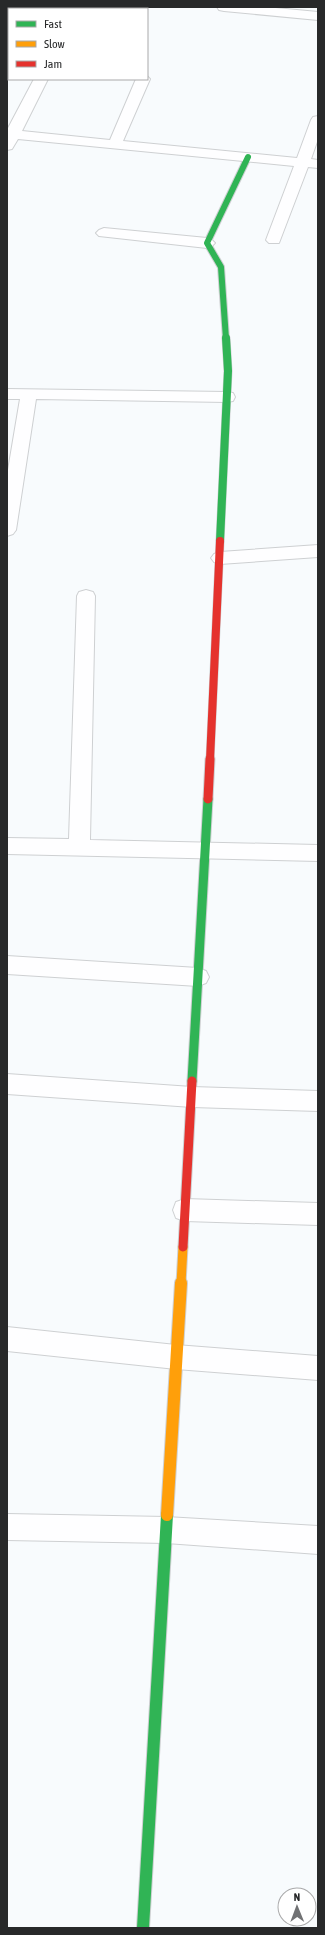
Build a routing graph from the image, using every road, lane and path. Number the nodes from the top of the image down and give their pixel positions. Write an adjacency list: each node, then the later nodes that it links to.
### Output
1 (224, 7): 2 (street)
2 (318, 16)
3 (40, 80): 6 (street)
4 (143, 80): 7 (street)
5 (318, 120): 9 (street)
6 (9, 138): 7 (street)
7 (115, 144): 8 (street)
8 (248, 158): 9 (street); 12 (street)
9 (311, 164): 11 (street)
10 (104, 234): 12 (street)
11 (274, 240)
12 (207, 243): 15 (street)
13 (7, 394): 14 (street)
14 (28, 394): 15 (street); 16 (street)
15 (227, 397): 18 (street)
16 (7, 530)
17 (318, 551): 18 (street)
18 (220, 558): 22 (street)
19 (86, 596): 21 (street)
20 (7, 846): 21 (street)
21 (79, 848): 22 (street)
22 (206, 850): 23 (street); 25 (street)
23 (318, 853)
24 (7, 965): 25 (street)
25 (198, 977): 27 (street)
26 (7, 1084): 27 (street)
27 (192, 1097): 28 (street); 29 (street)
28 (318, 1101)
29 (185, 1210): 30 (street); 32 (street)
30 (318, 1214)
31 (7, 1339): 32 (street)
32 (176, 1357): 33 (street); 35 (street)
33 (318, 1368)
34 (7, 1527): 35 (street)
35 (166, 1530): 36 (street); 37 (street)
36 (318, 1540)
37 (143, 1928)

